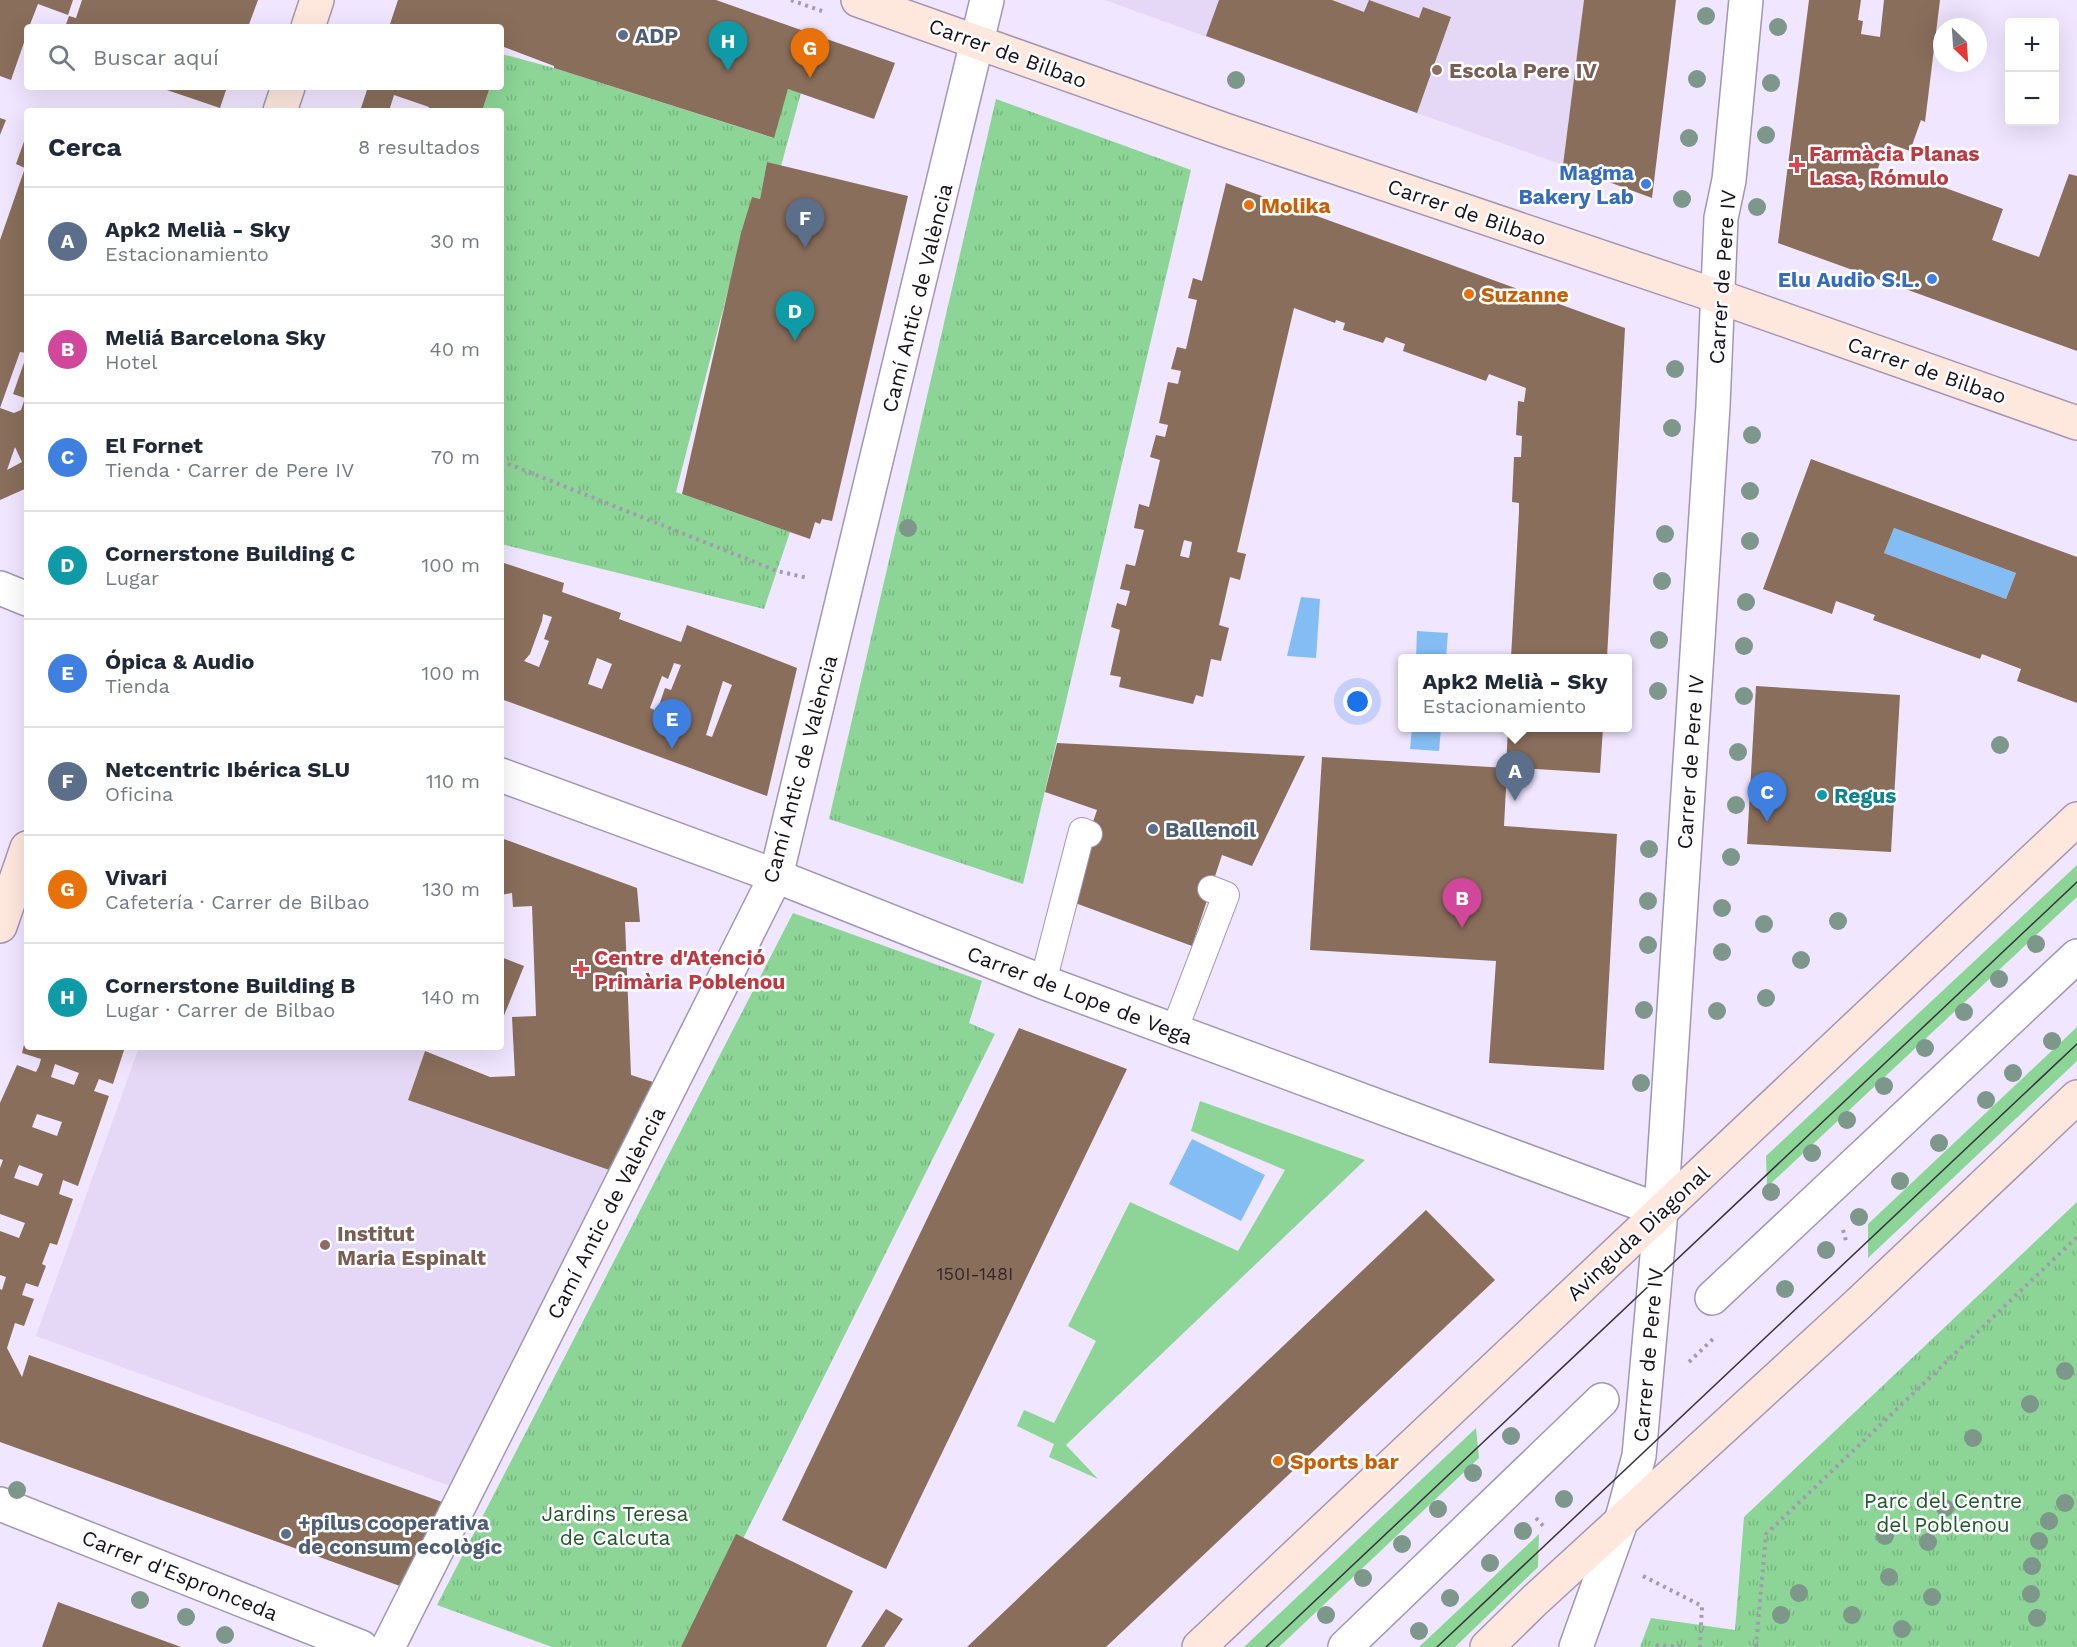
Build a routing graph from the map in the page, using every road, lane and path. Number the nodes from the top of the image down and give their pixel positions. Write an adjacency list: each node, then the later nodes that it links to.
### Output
1 (318, 0): 5 (street)
2 (858, 0): 6 (street, Carrer de Bilbao)
3 (987, 0): 6 (street, Camí Antic de València)
4 (1746, 0): 9 (street, Carrer de Pere IV)
5 (309, 24)
6 (978, 42): 9 (street, Carrer de Bilbao); 12 (street, Camí Antic de València)
7 (287, 90): 8 (street)
8 (281, 108)
9 (1717, 296): 10 (street, Carrer de Bilbao); 26 (street, Carrer de Pere IV)
10 (2077, 423)
11 (504, 462): 12 (path)
12 (847, 587): 19 (street, Camí Antic de València)
13 (0, 588): 14 (street)
14 (24, 598)
15 (504, 776): 19 (street, Carrer de Lope de Vega)
16 (2077, 819): 26 (street, Avinguda Diagonal)
17 (1089, 834): 23 (lane)
18 (24, 857): 21 (street)
19 (776, 876): 23 (street, Carrer de Lope de Vega); 35 (street, Camí Antic de València)
20 (1211, 889): 24 (lane)
21 (0, 926)
22 (2077, 956): 28 (street)
23 (1043, 982): 24 (street, Carrer de Lope de Vega)
24 (1174, 1031): 26 (street, Carrer de Lope de Vega)
25 (2077, 1097): 31 (street)
26 (1661, 1211): 31 (street, Carrer de Pere IV); 36 (street, Avinguda Diagonal)
27 (2077, 1237): 43 (path)
28 (1712, 1298)
29 (1602, 1400): 37 (street)
30 (0, 1504): 34 (street, Carrer d'Espronceda)
31 (1621, 1522): 38 (street); 39 (street, Carrer de Pere IV)
32 (1638, 1573): 42 (path)
33 (1668, 1646): 40 (path); 41 (path)
34 (361, 1647)
35 (388, 1647)
36 (1199, 1647)
37 (1345, 1647)
38 (1487, 1647)
39 (1576, 1647)
40 (1657, 1647)
41 (1684, 1647)
42 (1700, 1647)
43 (1756, 1647)

